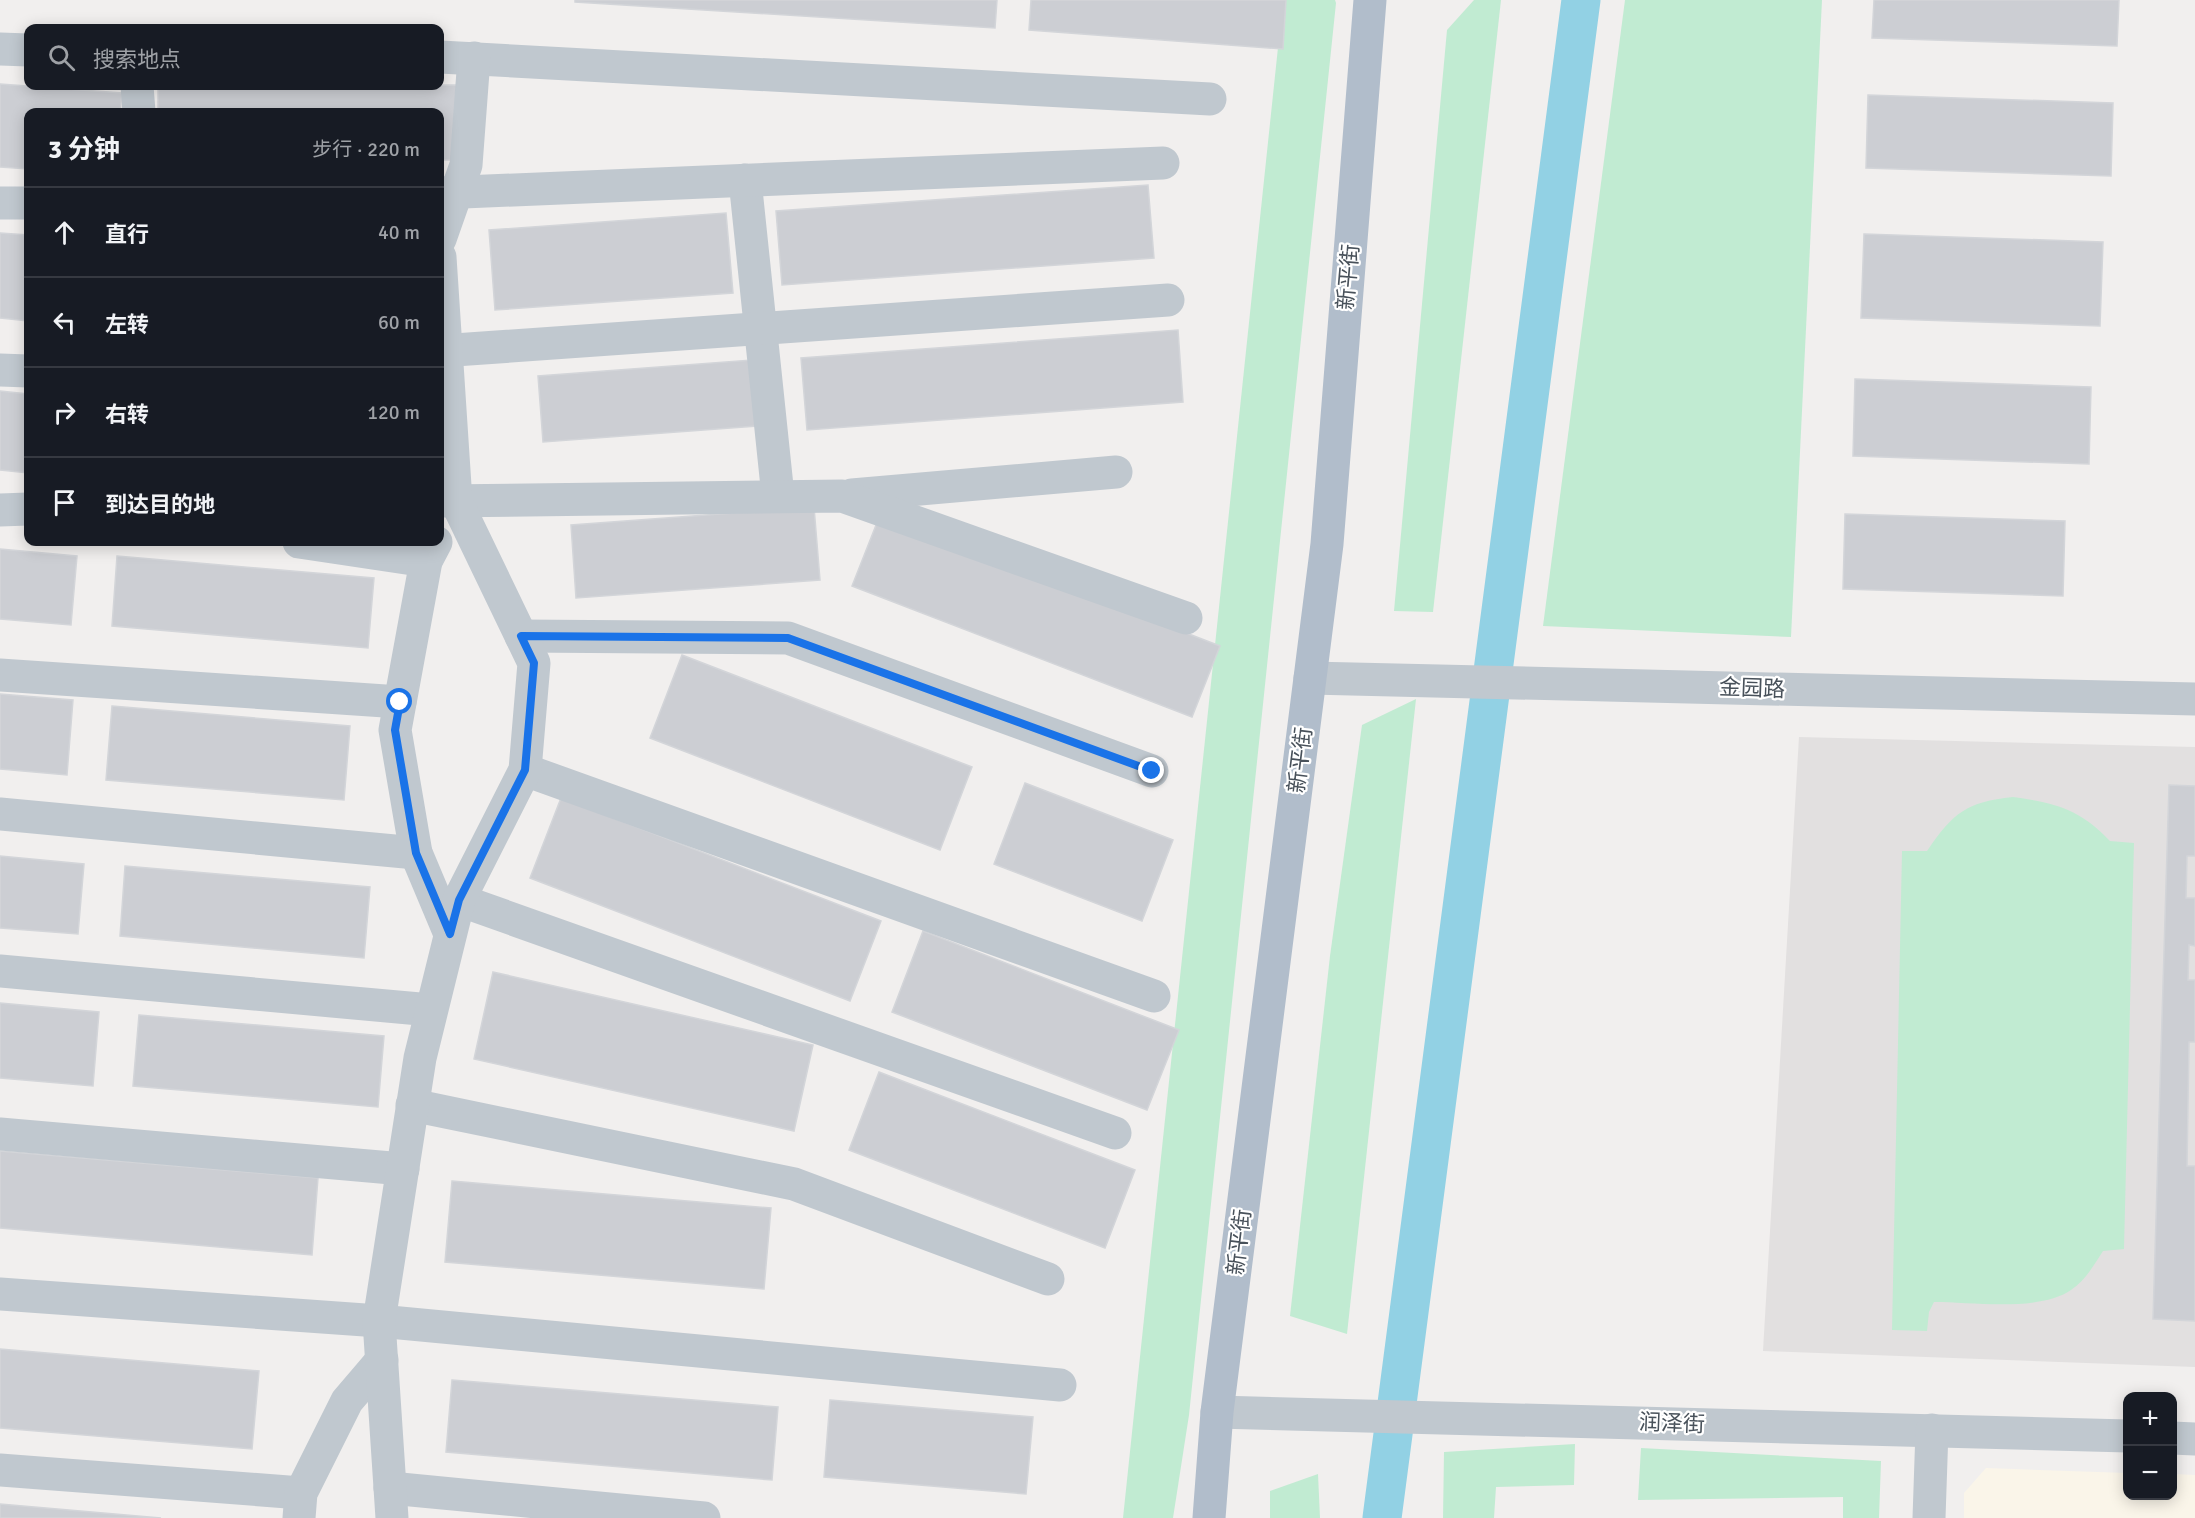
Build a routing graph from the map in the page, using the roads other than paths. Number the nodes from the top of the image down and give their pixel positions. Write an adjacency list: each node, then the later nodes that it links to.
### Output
1 (1370, 0): 31 (main road, 新平街)
2 (0, 49): 3 (street)
3 (24, 50)
4 (444, 57): 5 (street)
5 (474, 58): 7 (street); 11 (street)
6 (137, 90): 8 (street)
7 (1210, 99)
8 (139, 108)
9 (1163, 163): 10 (street)
10 (746, 180): 11 (street); 16 (street)
11 (448, 193): 14 (street)
12 (0, 203): 13 (street)
13 (24, 203)
14 (444, 216)
15 (1168, 300): 16 (street)
16 (760, 328): 17 (street); 22 (street)
17 (444, 350)
18 (0, 370): 19 (street)
19 (24, 371)
20 (444, 380): 24 (street)
21 (1116, 472): 23 (street)
22 (778, 496): 23 (street); 24 (street)
23 (842, 496): 28 (street)
24 (448, 501): 29 (street)
25 (24, 509): 26 (street)
26 (0, 510)
27 (434, 546): 33 (street)
28 (1186, 618)
29 (521, 636): 34 (street); 35 (street)
30 (0, 675): 33 (street)
31 (1310, 678): 32 (street, 金园路); 52 (main road, 新平街)
32 (2195, 699)
33 (400, 702): 37 (street)
34 (525, 770): 38 (street); 41 (street)
35 (1152, 771)
36 (0, 814): 37 (street)
37 (416, 853): 39 (street)
38 (459, 900): 39 (street); 44 (street)
39 (450, 934): 42 (street)
40 (0, 971): 42 (street)
41 (1154, 996)
42 (432, 1010): 43 (street)
43 (412, 1105): 46 (street); 47 (street)
44 (1115, 1133)
45 (0, 1134): 46 (street)
46 (402, 1169): 49 (street)
47 (1048, 1280)
48 (0, 1294): 49 (street)
49 (379, 1321): 50 (street); 51 (street)
50 (382, 1360): 58 (street); 59 (street)
51 (1060, 1385)
52 (1217, 1412): 53 (street, 润泽街); 61 (main road, 新平街)
53 (1932, 1430): 54 (street, 润泽街); 62 (street)
54 (2123, 1437)
55 (2177, 1438): 56 (street)
56 (2195, 1439)
57 (0, 1470): 59 (street)
58 (391, 1503): 60 (street)
59 (300, 1506)
60 (704, 1518)
61 (1209, 1518)
62 (1929, 1518)

